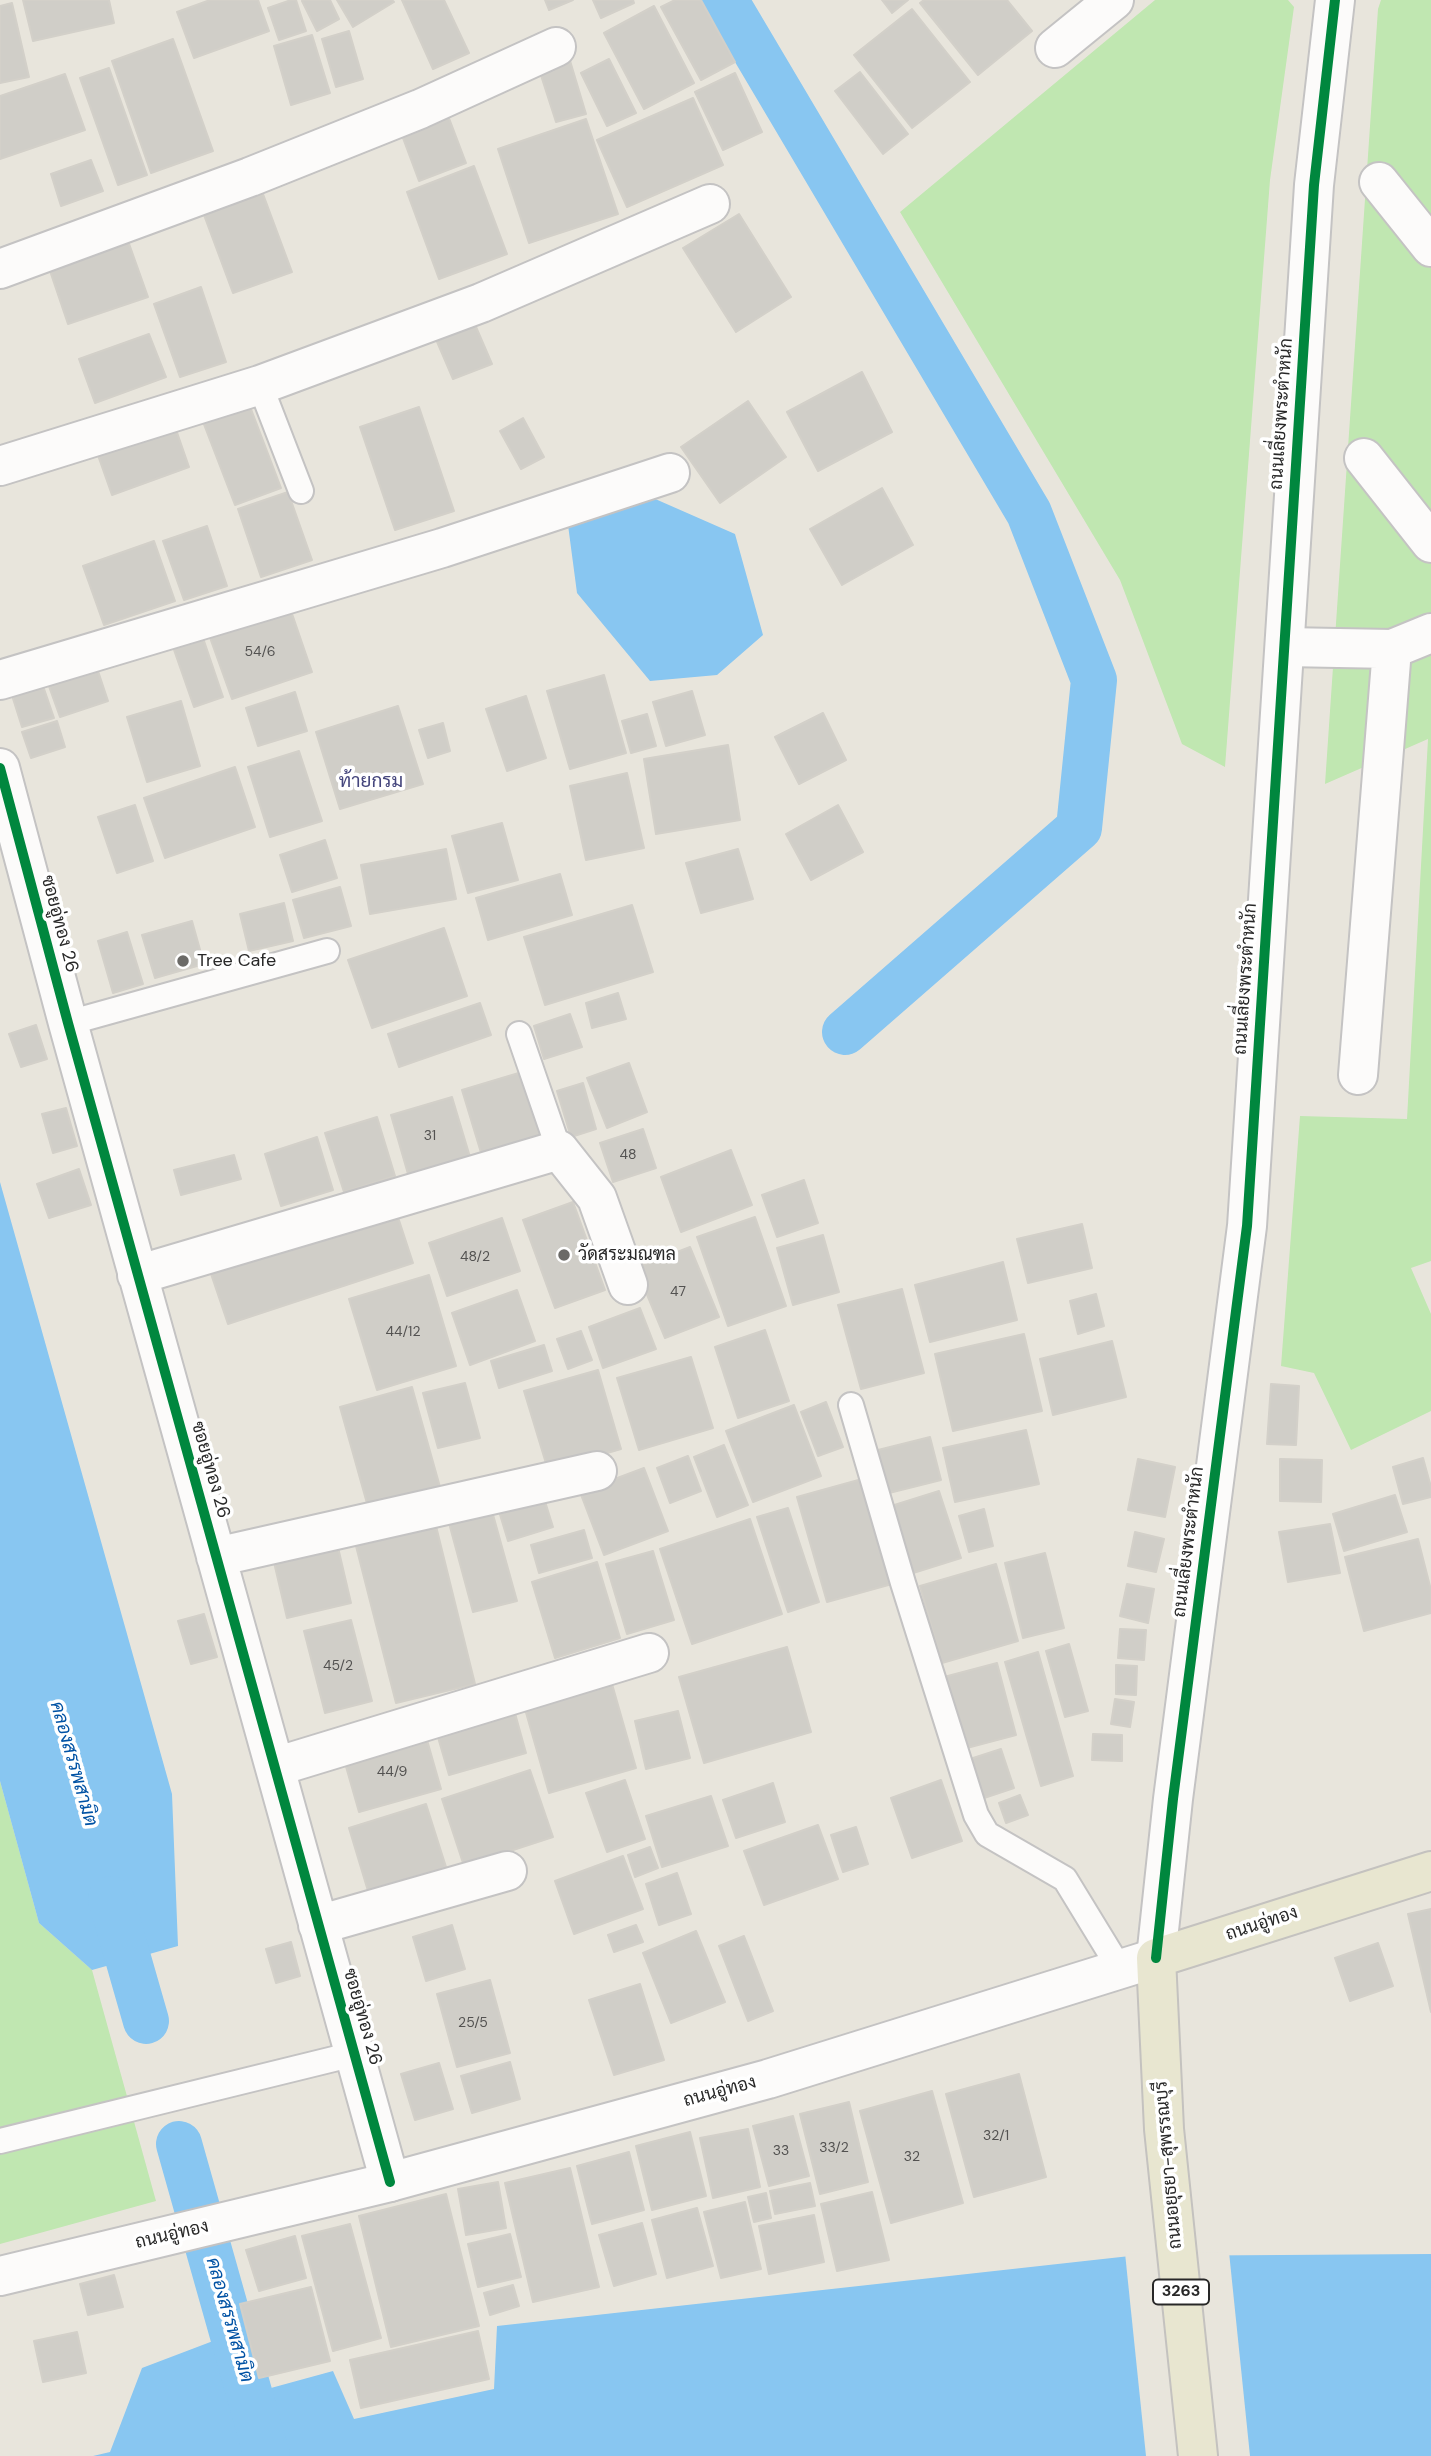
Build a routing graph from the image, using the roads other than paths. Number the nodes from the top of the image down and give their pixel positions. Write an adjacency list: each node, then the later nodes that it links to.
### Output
1 (1114, 0): 4 (street)
2 (1335, 0): 16 (street, ถนนเลี่ยงพระตำหนัก)
3 (556, 47): 8 (street)
4 (1055, 48)
5 (1379, 182): 7 (street)
6 (710, 204): 9 (street)
7 (1431, 247)
8 (0, 269)
9 (260, 385): 11 (street); 13 (lane)
10 (1364, 458): 14 (street)
11 (0, 466)
12 (670, 473): 18 (street)
13 (301, 491)
14 (1431, 543)
15 (1431, 633): 17 (street)
16 (1285, 648): 17 (street); 35 (street, ถนนเลี่ยงพระตำหนัก)
17 (1392, 649): 23 (street)
18 (0, 680)
19 (0, 768): 21 (street, ซอยอู่ทอง 26)
20 (327, 951): 21 (lane)
21 (68, 1023): 25 (street, ซอยอู่ทอง 26)
22 (519, 1034): 24 (lane)
23 (1358, 1075)
24 (559, 1150): 25 (street); 26 (street)
25 (138, 1275): 29 (street, ซอยอู่ทอง 26)
26 (628, 1285)
27 (851, 1405): 36 (lane)
28 (597, 1471): 29 (street)
29 (216, 1557): 31 (street, ซอยอู่ทอง 26)
30 (649, 1653): 31 (street)
31 (275, 1767): 34 (street, ซอยอู่ทอง 26)
32 (506, 1871): 34 (street)
33 (1431, 1871): 35 (main road, ถนนอู่ทอง)
34 (318, 1924): 37 (street, ซอยอู่ทอง 26)
35 (1156, 1958): 36 (street, ถนนอู่ทอง); 41 (main road, ถนนอยุธยา-สุพรรณบุรี / 3263)
36 (1120, 1969): 39 (street, ถนนอู่ทอง)
37 (354, 2054): 38 (lane); 39 (street, ซอยอู่ทอง 26)
38 (0, 2141)
39 (390, 2182): 40 (street, ถนนอู่ทอง)
40 (0, 2276)
41 (1198, 2456)

